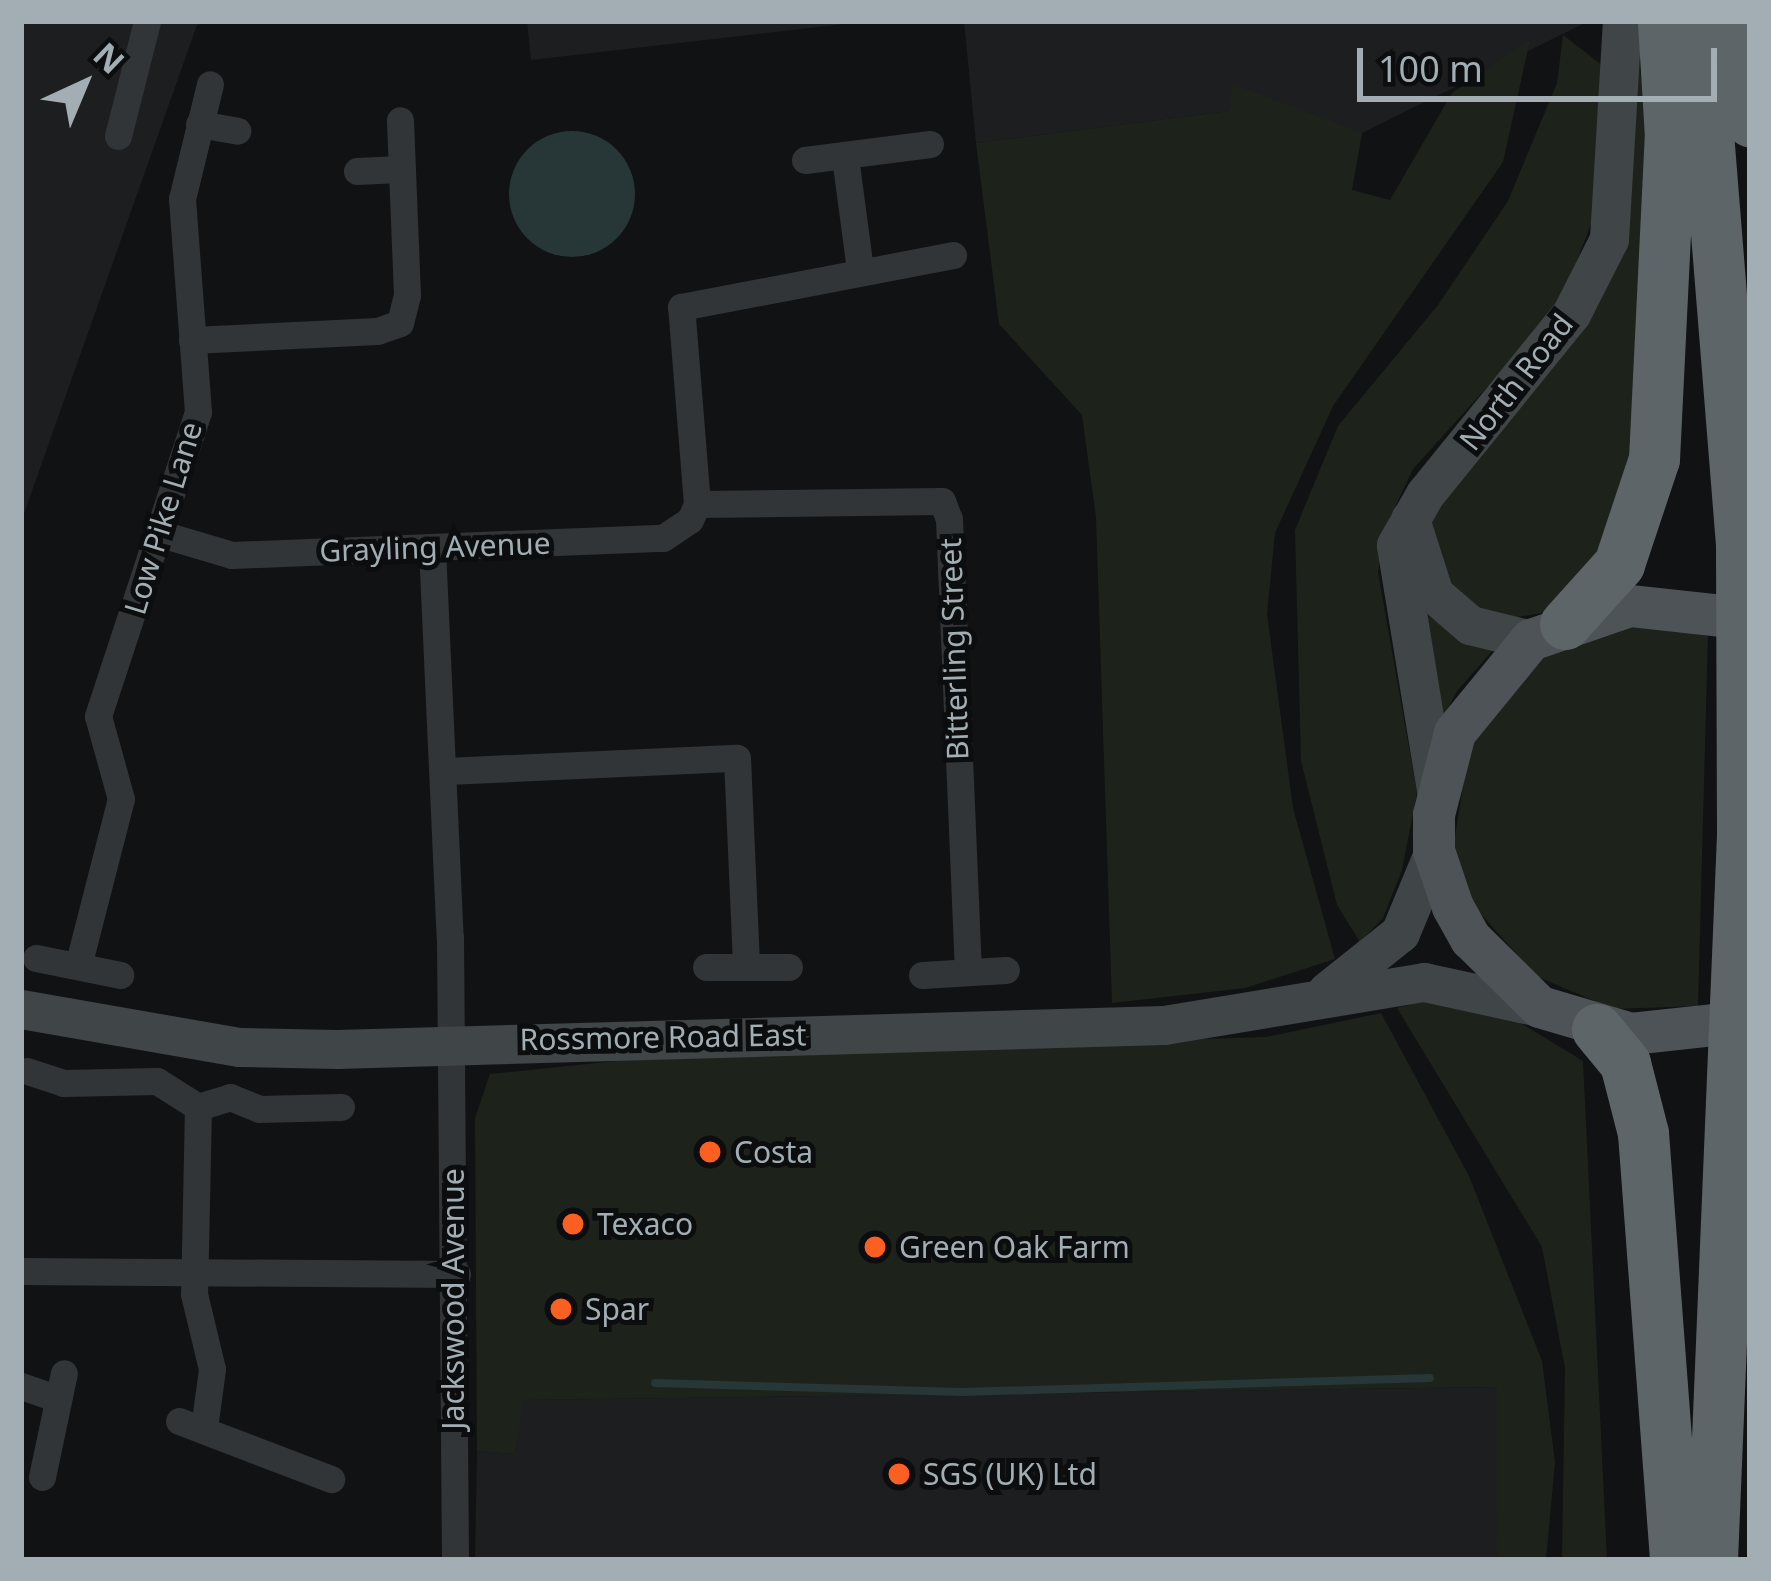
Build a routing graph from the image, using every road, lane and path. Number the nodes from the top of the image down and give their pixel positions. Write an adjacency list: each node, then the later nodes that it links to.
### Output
1 (147, 21): 11 (street)
2 (1622, 21): 21 (main road, North Road)
3 (1663, 21): 25 (highway)
4 (1699, 21): 55 (highway)
5 (1739, 21): 8 (highway)
6 (210, 84): 9 (street, Low Pike Lane)
7 (400, 120): 15 (street)
8 (1750, 121)
9 (199, 124): 10 (street); 19 (street, Low Pike Lane)
10 (237, 131)
11 (118, 136)
12 (930, 144): 13 (street)
13 (845, 157): 14 (street); 18 (street)
14 (805, 160)
15 (400, 169): 16 (street); 19 (street)
16 (357, 171)
17 (953, 255): 18 (street)
18 (860, 270): 20 (street)
19 (192, 340): 22 (street, Low Pike Lane)
20 (697, 504): 23 (street, Grayling Avenue); 36 (street, Bitterling Street)
21 (1410, 519): 25 (main road); 27 (main road, North Road)
22 (160, 534): 23 (street, Grayling Avenue); 31 (street, Low Pike Lane)
23 (433, 548): 26 (street, Jackswood Avenue)
24 (1750, 619): 25 (main road)
25 (1548, 633): 27 (main road)
26 (446, 771): 30 (street); 43 (street, Jackswood Avenue)
27 (1436, 790): 28 (main road)
28 (1434, 851): 34 (main road); 39 (main road)
29 (36, 958): 31 (street)
30 (746, 964): 32 (street); 33 (street)
31 (78, 966): 37 (street)
32 (706, 967)
33 (790, 967)
34 (1394, 967): 39 (main road, Rossmore Road East); 43 (main road, Rossmore Road East)
35 (1006, 970): 36 (street)
36 (968, 972): 38 (street)
37 (120, 975)
38 (922, 975)
39 (1540, 1006): 42 (main road)
40 (21, 1009): 43 (main road, Rossmore Road East)
41 (1750, 1021): 42 (main road)
42 (1597, 1029): 54 (highway)
43 (452, 1042): 49 (street, Jackswood Avenue)
44 (27, 1071): 45 (street)
45 (198, 1107): 46 (street); 47 (street)
46 (341, 1107)
47 (193, 1267): 48 (street); 49 (street); 52 (street)
48 (21, 1271)
49 (457, 1274): 53 (street, Jackswood Avenue)
50 (21, 1386): 51 (street)
51 (42, 1477)
52 (332, 1479)
53 (455, 1558)
54 (1675, 1560)
55 (1712, 1560)

